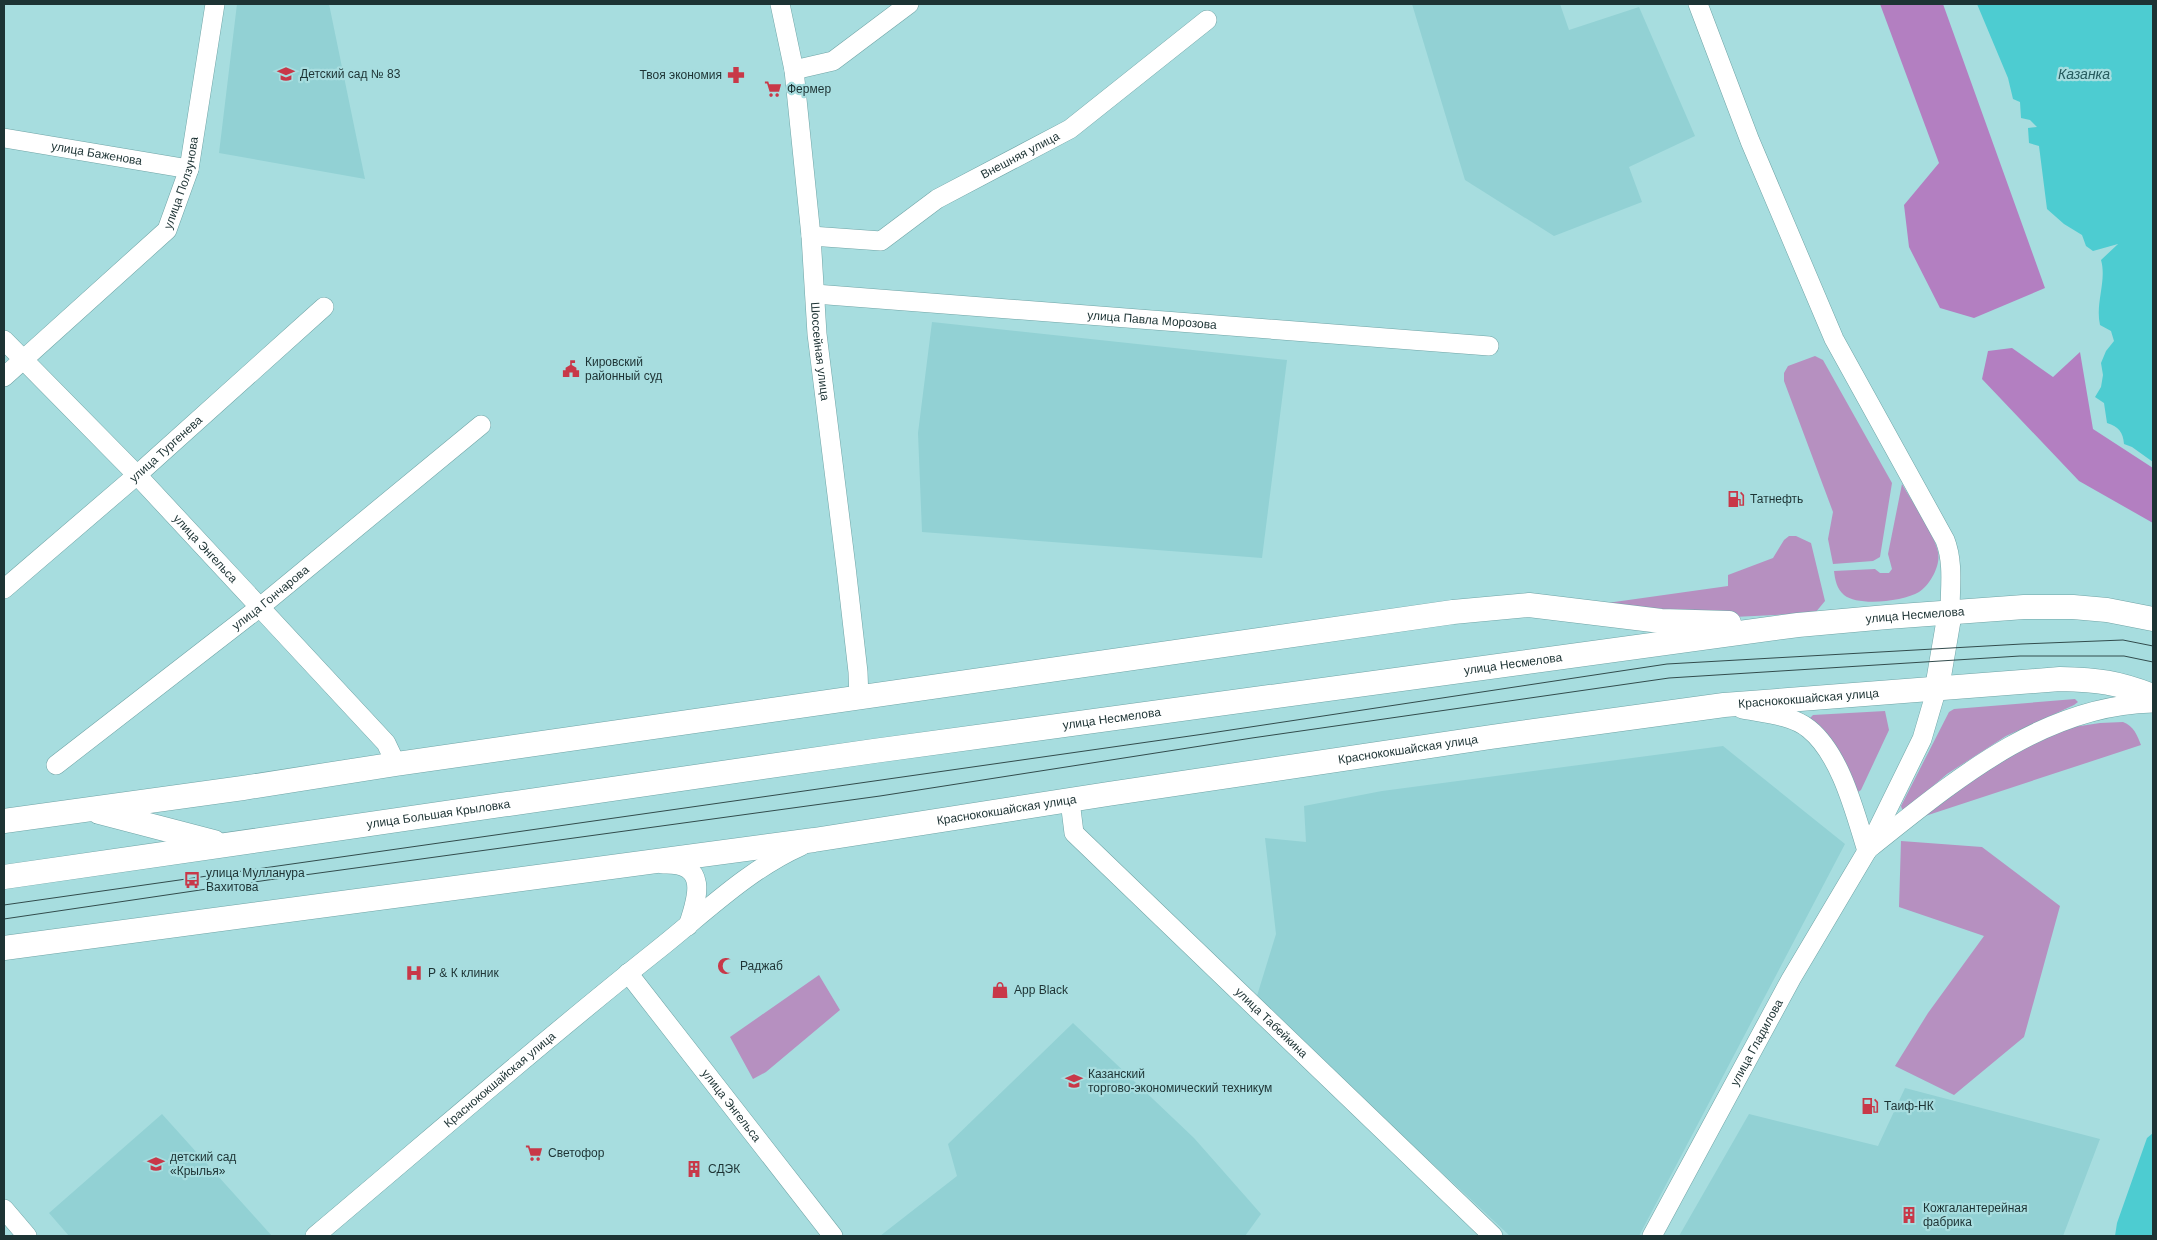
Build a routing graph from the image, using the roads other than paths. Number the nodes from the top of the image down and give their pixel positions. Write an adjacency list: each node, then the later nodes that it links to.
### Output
1 (780, 4): 6 (street, Шоссейная улица)
2 (909, 4): 6 (street)
3 (1698, 4): 20 (street)
4 (213, 5): 8 (street, улица Ползунова)
5 (1207, 20): 9 (street, Внешняя улица)
6 (794, 70): 9 (street, Шоссейная улица)
7 (4, 138): 8 (street, улица Баженова)
8 (189, 170): 14 (street, улица Ползунова)
9 (811, 236): 10 (street, Шоссейная улица)
10 (815, 294): 13 (street, улица Павла Морозова); 25 (street, Шоссейная улица)
11 (324, 307): 17 (street, улица Тургенева)
12 (4, 340): 14 (street, улица Энгельса)
13 (1489, 346)
14 (24, 361): 15 (street, улица Ползунова); 17 (street, улица Энгельса)
15 (4, 378)
16 (481, 425): 19 (street, улица Гончарова)
17 (137, 476): 18 (street, улица Тургенева); 19 (street, улица Энгельса)
18 (4, 589)
19 (260, 607): 29 (street, улица Энгельса); 30 (street, улица Гончарова)
20 (1950, 612): 21 (main road, улица Несмелова); 22 (main road, улица Несмелова); 23 (main road)
21 (2153, 619)
22 (1798, 625): 25 (main road); 28 (main road, улица Несмелова)
23 (1937, 688): 24 (main road, Краснококшайская улица); 27 (main road, Краснококшайская улица); 38 (street, улица Гладилова)
24 (2153, 696)
25 (859, 699): 29 (main road)
26 (2153, 703): 38 (street)
27 (1724, 705): 31 (main road, Краснококшайская улица); 38 (street)
28 (874, 751): 37 (main road, улица Большая Крыловка)
29 (396, 764): 32 (main road)
30 (56, 765)
31 (1070, 801): 36 (main road, Краснококшайская улица); 48 (street, улица Табейкина)
32 (87, 809): 33 (main road); 37 (main road)
33 (33, 817): 34 (main road); 35 (main road)
34 (4, 821)
35 (4, 832)
36 (814, 840): 39 (main road); 41 (street, Краснококшайская улица)
37 (224, 844): 40 (main road, улица Большая Крыловка)
38 (1867, 851): 49 (street, улица Гладилова)
39 (625, 866): 41 (street); 42 (main road)
40 (4, 877)
41 (688, 926): 43 (street, Краснококшайская улица)
42 (4, 948)
43 (628, 973): 46 (street, Краснококшайская улица); 47 (street, улица Энгельса)
44 (4, 1209): 45 (street)
45 (27, 1236)
46 (316, 1236)
47 (833, 1236)
48 (1493, 1236)
49 (1652, 1236)

